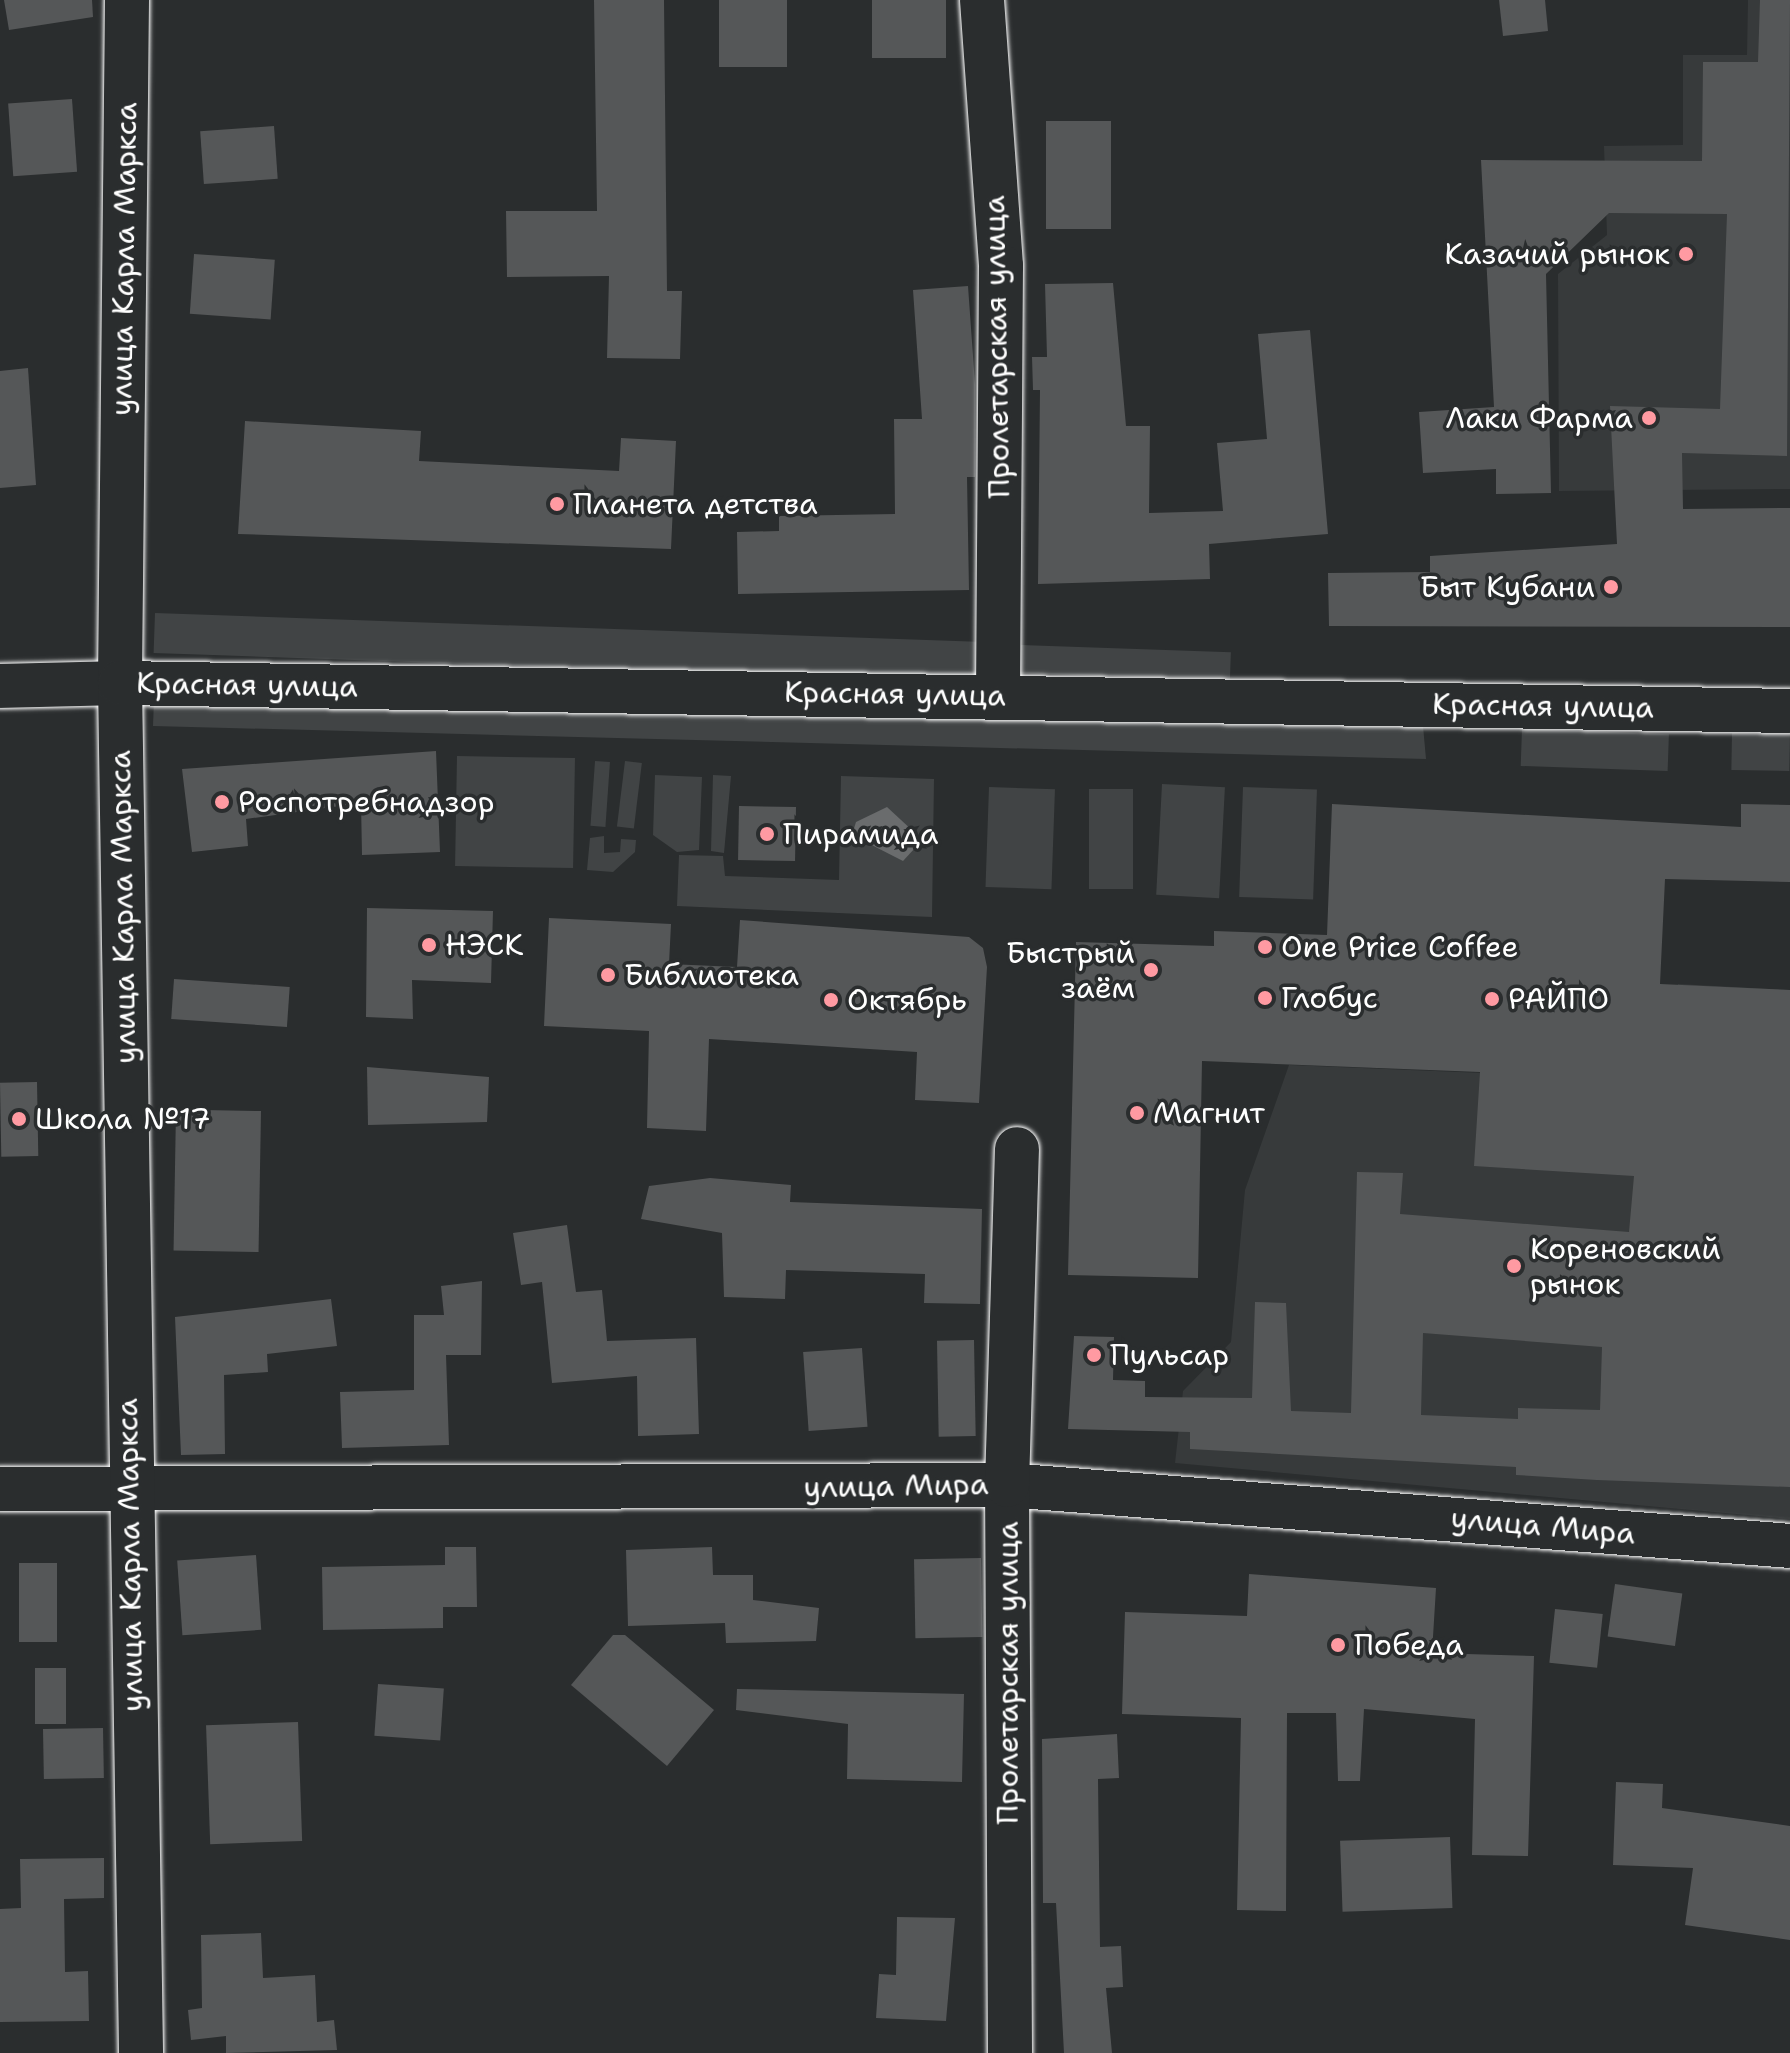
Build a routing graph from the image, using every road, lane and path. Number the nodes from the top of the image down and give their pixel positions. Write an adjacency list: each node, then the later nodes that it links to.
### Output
1 (127, 0): 3 (main road, улица Карла Маркса)
2 (982, 0): 5 (main road, Пролетарская улица)
3 (120, 683): 4 (main road, Красная улица); 5 (main road, Красная улица); 10 (main road, улица Карла Маркса)
4 (0, 686)
5 (998, 695): 6 (main road, Красная улица)
6 (1790, 711)
7 (1017, 1149): 8 (main road, Пролетарская улица)
8 (1007, 1485): 10 (main road, улица Мира); 11 (main road, улица Мира); 13 (main road, Пролетарская улица)
9 (0, 1489): 10 (main road, улица Мира)
10 (129, 1490): 12 (main road, улица Карла Маркса)
11 (1790, 1546)
12 (141, 2053)
13 (1010, 2053)

